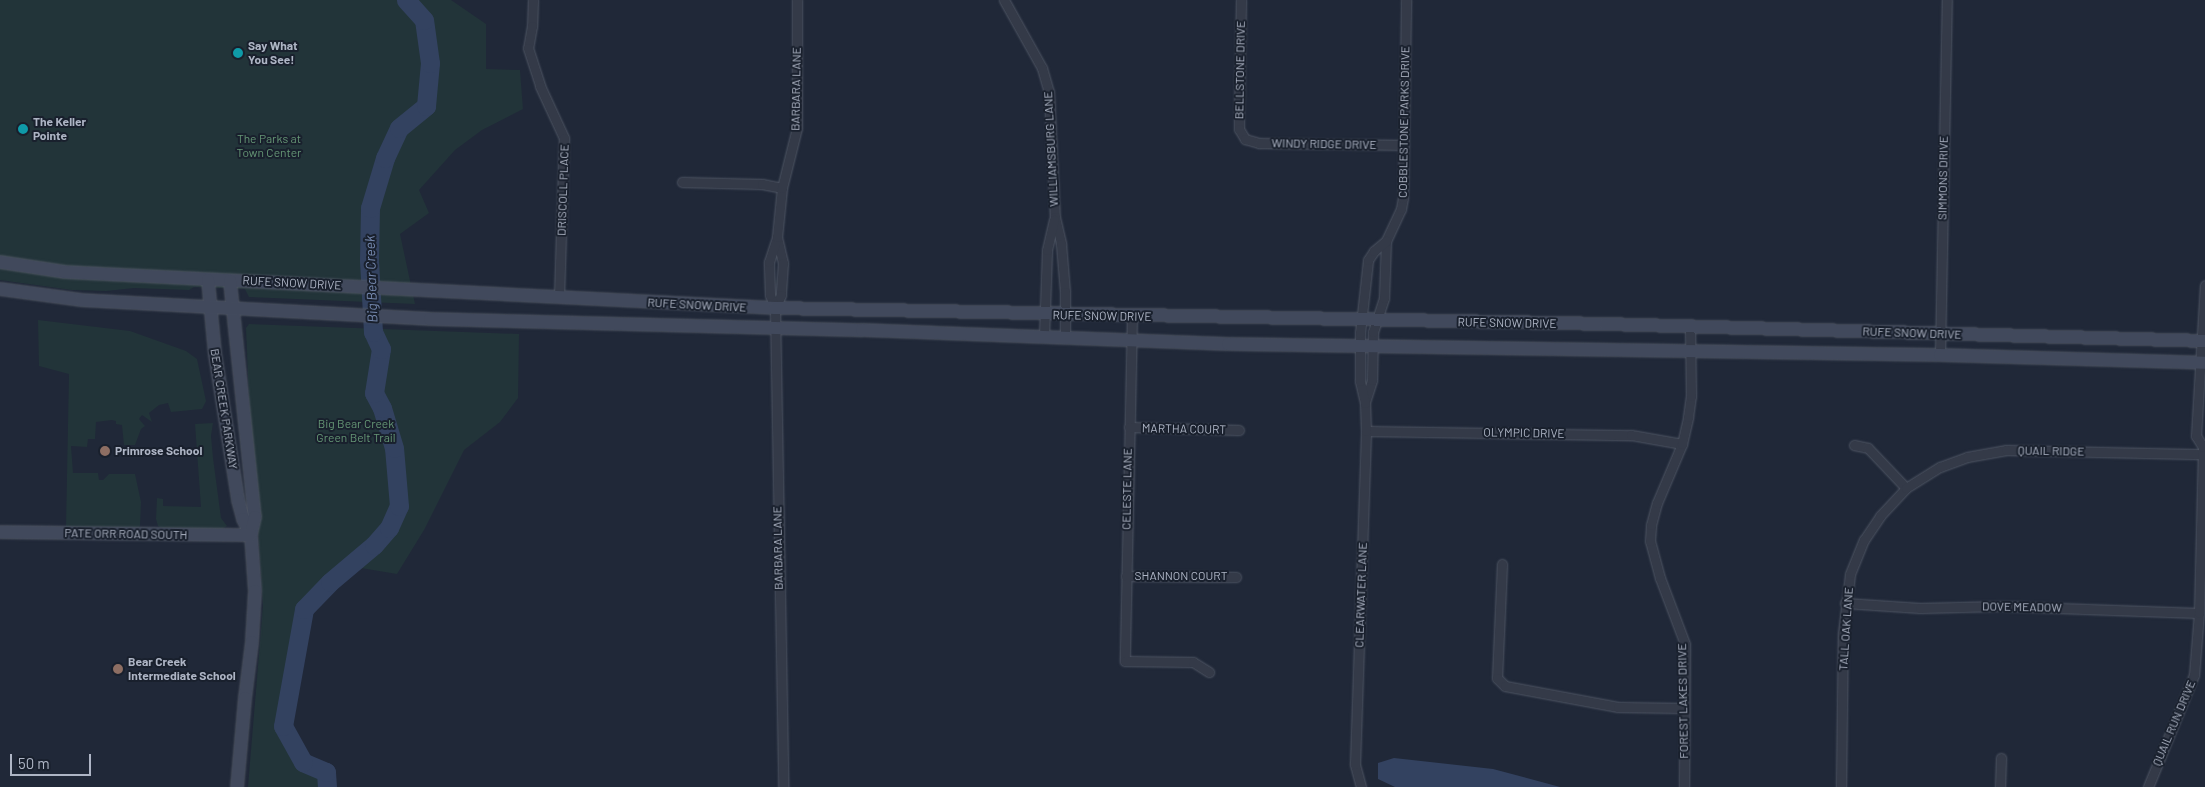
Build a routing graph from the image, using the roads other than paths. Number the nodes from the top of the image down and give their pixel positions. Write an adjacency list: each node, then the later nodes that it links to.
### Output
1 (533, 0): 19 (street, DRISCOLL PLACE)
2 (797, 0): 10 (street, BARBARA LANE)
3 (1004, 0): 11 (street, WILLIAMSBURG LANE)
4 (1241, 0): 7 (street, BELLSTONE DRIVE)
5 (1406, 0): 8 (street, COBBLESTONE PARKS DRIVE)
6 (1947, 0): 31 (street, SIMMONS DRIVE)
7 (1245, 139): 8 (street, WINDY RIDGE DRIVE)
8 (1404, 145): 13 (street, COBBLESTONE PARKS DRIVE)
9 (682, 182): 10 (street)
10 (782, 188): 12 (street, BARBARA LANE)
11 (1055, 217): 23 (street, WILLIAMSBURG LANE); 24 (street, WILLIAMSBURG LANE)
12 (777, 237): 22 (street, BARBARA LANE); 22 (street, BARBARA LANE)
13 (1386, 241): 26 (street, COBBLESTONE PARKS DRIVE); 27 (street, COBBLESTONE PARKS DRIVE)
14 (0, 262): 15 (main road, RUFE SNOW DRIVE)
15 (208, 280): 16 (main road, RUFE SNOW DRIVE); 20 (main road, BEAR CREEK PARKWAY)
16 (230, 280): 19 (main road, RUFE SNOW DRIVE); 21 (main road, BEAR CREEK PARKWAY)
17 (2205, 285): 37 (street, QUAIL RUN DRIVE)
18 (0, 289): 20 (main road, RUFE SNOW DRIVE)
19 (559, 297): 22 (main road, RUFE SNOW DRIVE)
20 (210, 306): 21 (main road, RUFE SNOW DRIVE); 47 (main road, BEAR CREEK PARKWAY)
21 (233, 307): 29 (main road, RUFE SNOW DRIVE); 47 (main road, BEAR CREEK PARKWAY)
22 (775, 308): 23 (main road, RUFE SNOW DRIVE); 29 (street, BARBARA LANE)
23 (1045, 315): 24 (main road, RUFE SNOW DRIVE); 32 (street, WILLIAMSBURG LANE)
24 (1066, 316): 25 (main road, RUFE SNOW DRIVE); 33 (street, WILLIAMSBURG LANE)
25 (1132, 316): 26 (main road, RUFE SNOW DRIVE); 34 (street, CELESTE LANE)
26 (1361, 320): 27 (main road, RUFE SNOW DRIVE); 35 (street, COBBLESTONE PARKS DRIVE)
27 (1378, 320): 28 (main road, RUFE SNOW DRIVE); 30 (street, COBBLESTONE PARKS DRIVE)
28 (1690, 327): 31 (main road, RUFE SNOW DRIVE); 36 (street, FOREST LAKES DRIVE)
29 (775, 328): 32 (main road, RUFE SNOW DRIVE); 57 (street, BARBARA LANE)
30 (1373, 332): 35 (street, CLEARWATER LANE)
31 (1940, 334): 37 (main road, RUFE SNOW DRIVE); 38 (street, SIMMONS DRIVE)
32 (1044, 337): 33 (main road, RUFE SNOW DRIVE)
33 (1065, 338): 34 (main road, RUFE SNOW DRIVE)
34 (1132, 341): 35 (main road, RUFE SNOW DRIVE); 39 (street, CELESTE LANE)
35 (1364, 342): 36 (main road, RUFE SNOW DRIVE); 41 (street, CLEARWATER LANE)
36 (1690, 352): 38 (main road, RUFE SNOW DRIVE); 42 (street, FOREST LAKES DRIVE)
37 (2202, 352): 38 (main road, RUFE SNOW DRIVE); 44 (street, QUAIL RUN DRIVE)
38 (1940, 356)
39 (1129, 428): 40 (street, MARTHA COURT); 49 (street, CELESTE LANE)
40 (1239, 430)
41 (1366, 431): 42 (street, OLYMPIC DRIVE); 58 (street, CLEARWATER LANE)
42 (1682, 444): 54 (street, FOREST LAKES DRIVE)
43 (1854, 445): 45 (street)
44 (2204, 450): 45 (street, QUAIL RIDGE); 52 (street, QUAIL RUN DRIVE)
45 (1906, 488): 51 (street, TALL OAK LANE)
46 (0, 532): 47 (main road, PATE ORR ROAD SOUTH)
47 (251, 535): 56 (main road, BEAR CREEK PARKWAY)
48 (1502, 564): 54 (street)
49 (1126, 576): 50 (street, SHANNON COURT); 53 (street, CELESTE LANE)
50 (1236, 577)
51 (1846, 603): 52 (street, DOVE MEADOW); 60 (street, TALL OAK LANE)
52 (2199, 613): 62 (street, QUAIL RUN DRIVE)
53 (1209, 672)
54 (1684, 708): 59 (street, FOREST LAKES DRIVE)
55 (2001, 758): 61 (street)
56 (237, 787)
57 (783, 787)
58 (1361, 787)
59 (1684, 787)
60 (1841, 787)
61 (2000, 787)
62 (2148, 787)

